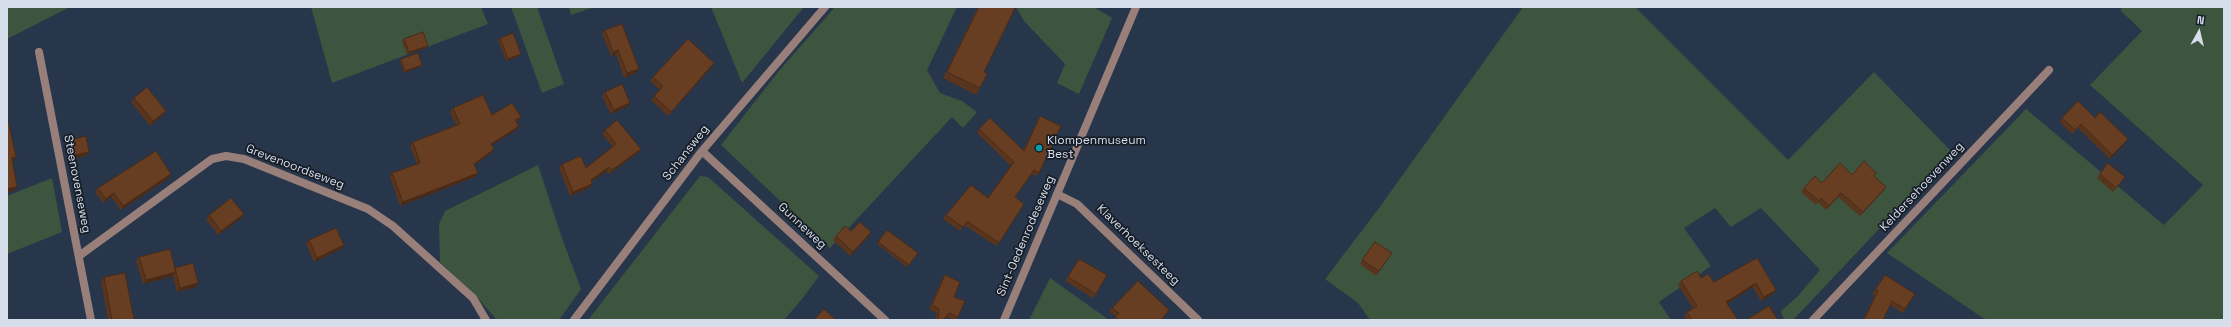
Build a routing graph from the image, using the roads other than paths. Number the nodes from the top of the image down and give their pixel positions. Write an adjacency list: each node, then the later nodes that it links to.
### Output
1 (825, 7): 5 (street, Schansweg)
2 (1136, 7): 6 (street, Sint-Oedenrodeseweg)
3 (38, 52): 7 (street, Steenovenseweg)
4 (2049, 70): 14 (street, Keldersehoevenweg)
5 (702, 151): 10 (street, Schansweg); 11 (street, Gunneweg)
6 (1057, 194): 12 (street, Sint-Oedenrodeseweg); 13 (street, Klaverhoeksesteeg)
7 (79, 256): 8 (street, Steenovenseweg); 9 (street, Grevenoordseweg)
8 (91, 320)
9 (486, 320)
10 (574, 320)
11 (885, 320)
12 (1004, 320)
13 (1198, 320)
14 (1813, 320)

